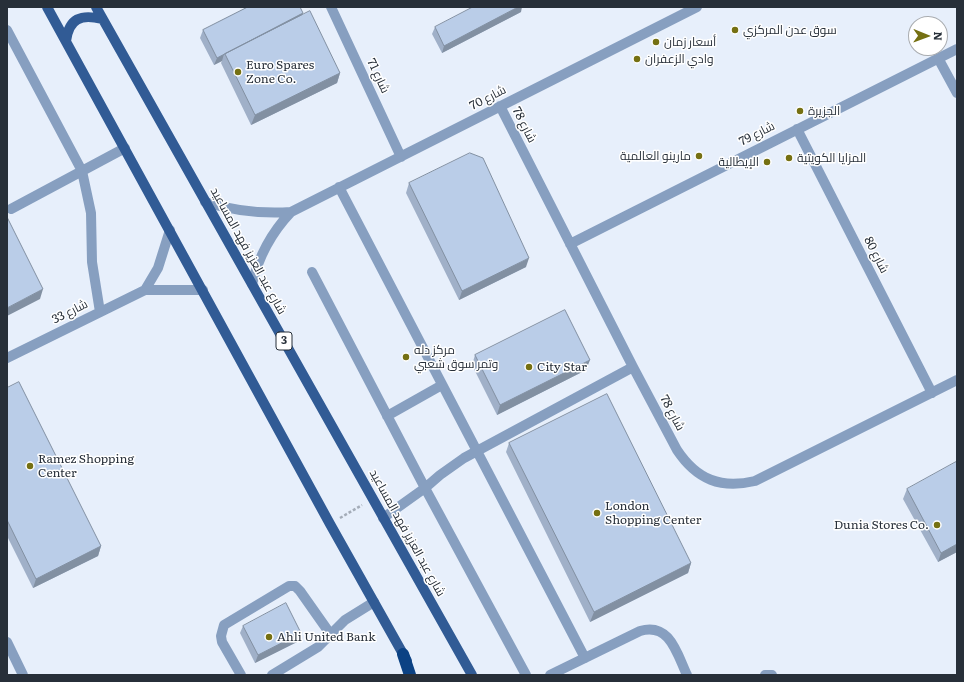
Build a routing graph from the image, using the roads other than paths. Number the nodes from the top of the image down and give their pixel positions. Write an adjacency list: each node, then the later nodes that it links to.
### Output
1 (47, 7): 7 (main road)
2 (96, 7): 5 (main road, شارع عبد العزيز فهد المساعيد / 3)
3 (696, 7): 11 (street, شارع 70)
4 (336, 8): 14 (street, شارع 71)
5 (102, 19): 7 (main road); 17 (main road, شارع عبد العزيز فهد المساعيد / 3)
6 (7, 30): 15 (street)
7 (66, 41): 13 (main road)
8 (957, 48): 9 (street, شارع 79)
9 (938, 58): 10 (street); 12 (street, شارع 79)
10 (957, 94)
11 (500, 106): 14 (street, شارع 70); 21 (street, شارع 78)
12 (797, 129): 21 (street, شارع 79); 31 (street, شارع 80)
13 (125, 148): 15 (street); 20 (main road)
14 (401, 156): 16 (street, شارع 70)
15 (82, 171): 18 (street); 26 (street)
16 (339, 187): 19 (street, شارع 70); 30 (street)
17 (205, 202): 19 (street, شارع 70); 23 (main road, شارع عبد العزيز فهد المساعيد / 3)
18 (11, 209)
19 (291, 212): 23 (street, شارع 70)
20 (170, 230): 24 (street); 25 (main road)
21 (570, 244): 28 (street, شارع 78)
22 (312, 272): 32 (street)
23 (252, 284): 35 (main road, شارع عبد العزيز فهد المساعيد / 3)
24 (145, 290): 25 (street, شارع 33); 26 (street, شارع 33)
25 (203, 290): 36 (main road)
26 (100, 312): 27 (street, شارع 33)
27 (7, 358)
28 (633, 367): 31 (street, شارع 78); 33 (street)
29 (957, 380): 31 (street, شارع 78)
30 (442, 385): 32 (street); 33 (street)
31 (932, 393)
32 (387, 416): 34 (street)
33 (476, 451): 34 (street); 40 (street)
34 (425, 488): 35 (street); 47 (street)
35 (383, 518): 46 (main road, شارع عبد العزيز فهد المساعيد / 3)
36 (374, 602): 37 (street); 39 (main road)
37 (331, 635): 42 (street); 43 (street)
38 (7, 642): 41 (street)
39 (403, 654): 44 (highway); 45 (main road)
40 (585, 658): 48 (street); 49 (street)
41 (23, 675)
42 (241, 675)
43 (272, 675)
44 (410, 675)
45 (415, 675)
46 (472, 675)
47 (526, 675)
48 (550, 675)
49 (687, 675)
50 (765, 675): 51 (street)
51 (772, 675)

